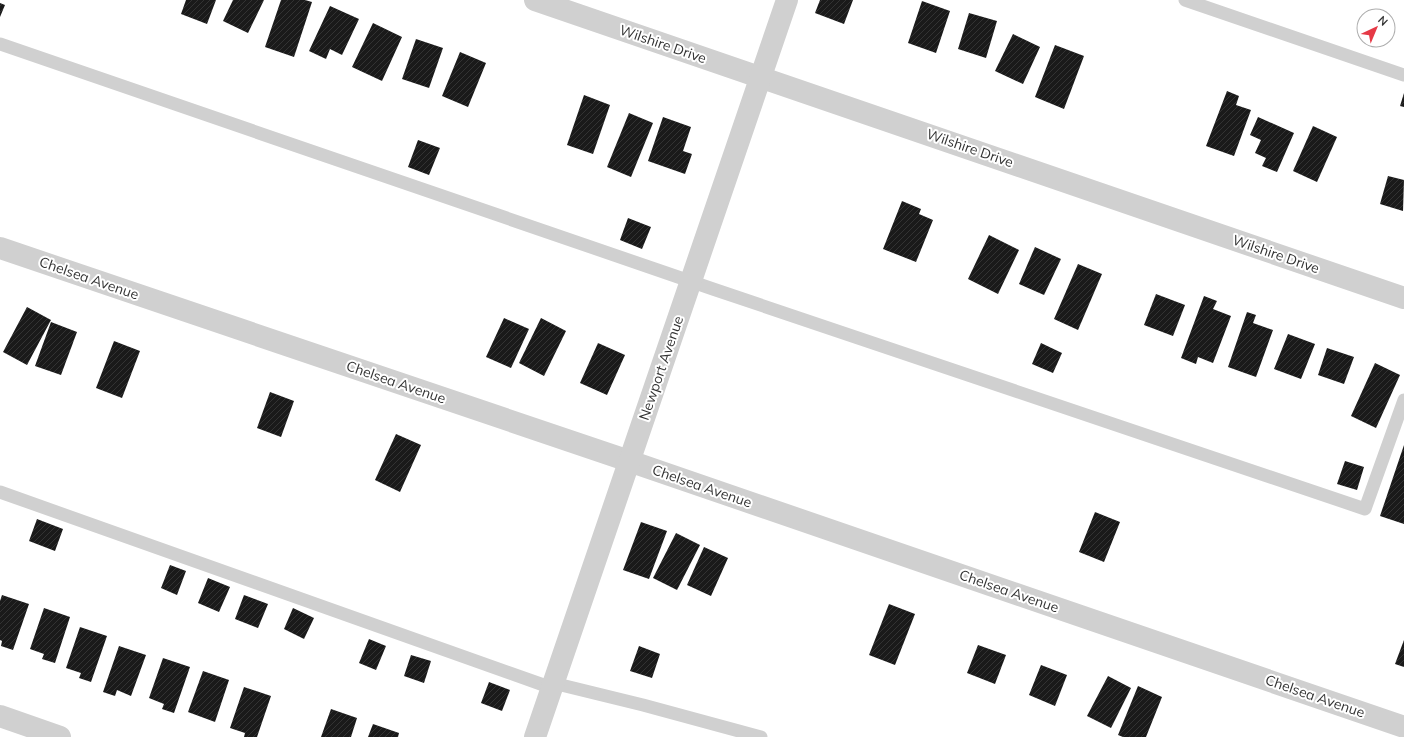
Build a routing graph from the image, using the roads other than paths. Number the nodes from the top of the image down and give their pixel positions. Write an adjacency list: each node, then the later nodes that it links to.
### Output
1 (535, 0): 6 (street, Wilshire Drive)
2 (787, 0): 6 (street, Newport Avenue)
3 (1185, 0): 5 (lane)
4 (0, 44): 8 (lane)
5 (1404, 76)
6 (761, 77): 8 (street, Newport Avenue); 9 (street, Wilshire Drive)
7 (0, 248): 11 (street, Chelsea Avenue)
8 (691, 281): 10 (lane); 11 (street, Newport Avenue)
9 (1404, 298)
10 (1404, 400)
11 (629, 460): 13 (street, Newport Avenue); 15 (street, Chelsea Avenue)
12 (0, 492): 13 (lane)
13 (553, 686): 17 (street, Newport Avenue); 18 (lane)
14 (0, 716): 16 (street)
15 (1404, 727)
16 (60, 737)
17 (535, 737)
18 (761, 737)

